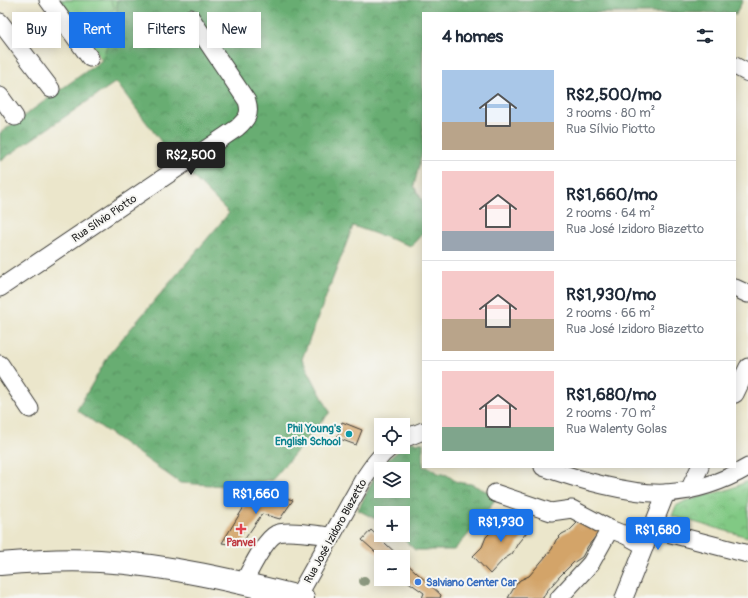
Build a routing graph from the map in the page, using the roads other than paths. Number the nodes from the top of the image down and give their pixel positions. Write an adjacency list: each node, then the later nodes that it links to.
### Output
1 (48, 0): 4 (street)
2 (0, 22): 7 (street)
3 (199, 30): 10 (street, Rua Sílvio Piotto)
4 (90, 58)
5 (736, 67): 6 (street)
6 (748, 73)
7 (51, 89)
8 (0, 96): 9 (street)
9 (15, 117)
10 (0, 288)
11 (736, 288): 12 (street)
12 (748, 294)
13 (0, 364): 16 (street)
14 (748, 367): 15 (street)
15 (736, 392)
16 (30, 409)
17 (422, 431): 18 (street)
18 (410, 436)
19 (382, 454): 28 (street, Rua José Izidoro Biazetto)
20 (748, 467): 23 (street)
21 (548, 468): 25 (street)
22 (700, 468): 23 (street)
23 (689, 490): 25 (street)
24 (495, 493): 27 (street)
25 (666, 493): 26 (street)
26 (652, 529): 27 (street); 29 (street); 30 (street)
27 (617, 532): 29 (street); 34 (street)
28 (331, 536): 32 (street); 33 (street, Rua José Izidoro Biazetto)
29 (645, 546): 35 (street)
30 (748, 554)
31 (0, 564): 32 (main road)
32 (243, 583): 33 (main road)
33 (299, 598)
34 (559, 598)
35 (624, 598)

